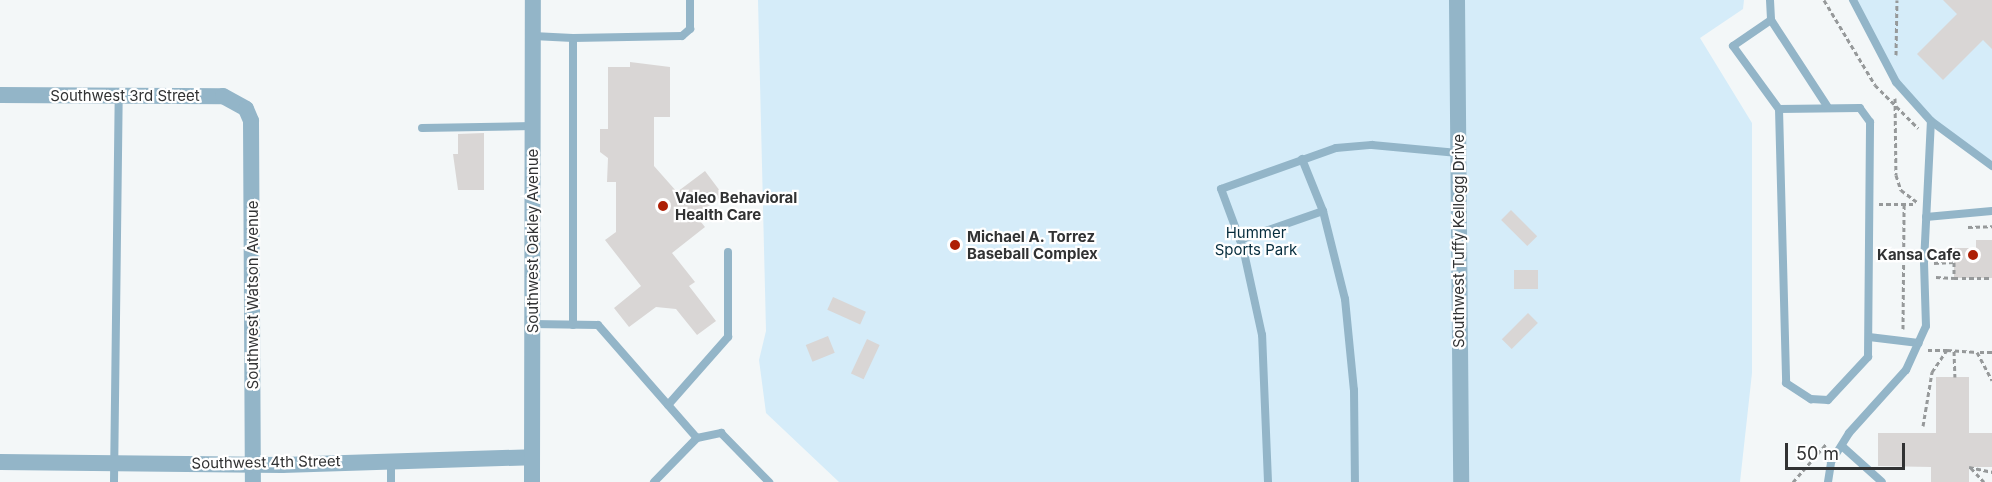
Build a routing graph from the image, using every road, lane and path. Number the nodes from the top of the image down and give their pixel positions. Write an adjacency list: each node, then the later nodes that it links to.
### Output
1 (533, 0): 8 (street, Southwest Oakley Avenue)
2 (690, 0): 9 (lane)
3 (1457, 0): 19 (street, Southwest Tuffy Kellogg Drive)
4 (1770, 0): 7 (lane)
5 (1824, 0): 18 (path)
6 (1853, 0): 15 (lane)
7 (1772, 20): 12 (lane); 14 (lane)
8 (533, 36): 9 (lane); 16 (street, Southwest Oakley Avenue)
9 (573, 38): 39 (lane)
10 (0, 95): 11 (street, Southwest 3rd Street)
11 (119, 96): 13 (street, Southwest 3rd Street); 56 (lane)
12 (1827, 106): 14 (lane); 40 (lane)
13 (246, 109): 57 (street, Southwest Watson Avenue)
14 (1779, 109): 40 (lane)
15 (1931, 121): 21 (lane); 25 (lane)
16 (533, 126): 17 (lane); 38 (street, Southwest Oakley Avenue)
17 (422, 128)
18 (1918, 128)
19 (1458, 153): 20 (lane); 67 (street, Southwest Tuffy Kellogg Drive)
20 (1302, 159): 26 (lane); 31 (lane)
21 (1992, 166)
22 (1911, 200): 25 (path)
23 (1874, 204): 24 (path)
24 (1904, 204): 25 (path); 41 (path)
25 (1926, 204): 28 (lane)
26 (1323, 211): 31 (lane); 66 (lane)
27 (1992, 211): 28 (lane)
28 (1926, 218): 34 (lane)
29 (1992, 226): 30 (path)
30 (1956, 227)
31 (1240, 240): 65 (lane)
32 (728, 252): 49 (lane)
33 (1935, 254): 35 (path)
34 (1924, 263): 35 (path); 42 (lane)
35 (1935, 263): 36 (path); 36 (path)
36 (1954, 278): 37 (path)
37 (1992, 278)
38 (532, 324): 39 (lane); 53 (street, Southwest Oakley Avenue)
39 (573, 325): 49 (lane)
40 (1869, 337): 41 (lane)
41 (1904, 338): 42 (lane)
42 (1918, 347): 43 (path); 52 (lane)
43 (1947, 350): 44 (path); 50 (path)
44 (1954, 351): 45 (path); 47 (path)
45 (1977, 352): 46 (path); 48 (path)
46 (1992, 352)
47 (1954, 376)
48 (1992, 380)
49 (668, 405): 51 (lane)
50 (1923, 426)
51 (697, 438): 63 (lane); 64 (lane)
52 (1843, 447): 68 (lane); 69 (lane)
53 (532, 457): 54 (street, Southwest 4th Street); 62 (street, Southwest Oakley Avenue)
54 (391, 458): 57 (street, Southwest 4th Street); 61 (lane)
55 (0, 462): 56 (street, Southwest 4th Street)
56 (114, 463): 57 (street, Southwest 4th Street); 59 (lane)
57 (253, 464): 60 (street, Southwest Watson Avenue)
58 (1992, 472): 70 (path)
59 (114, 482)
60 (253, 482)
61 (390, 482)
62 (532, 482)
63 (654, 482)
64 (769, 482)
65 (1268, 482)
66 (1355, 482)
67 (1461, 482)
68 (1828, 482)
69 (1882, 482)
70 (1984, 482)

